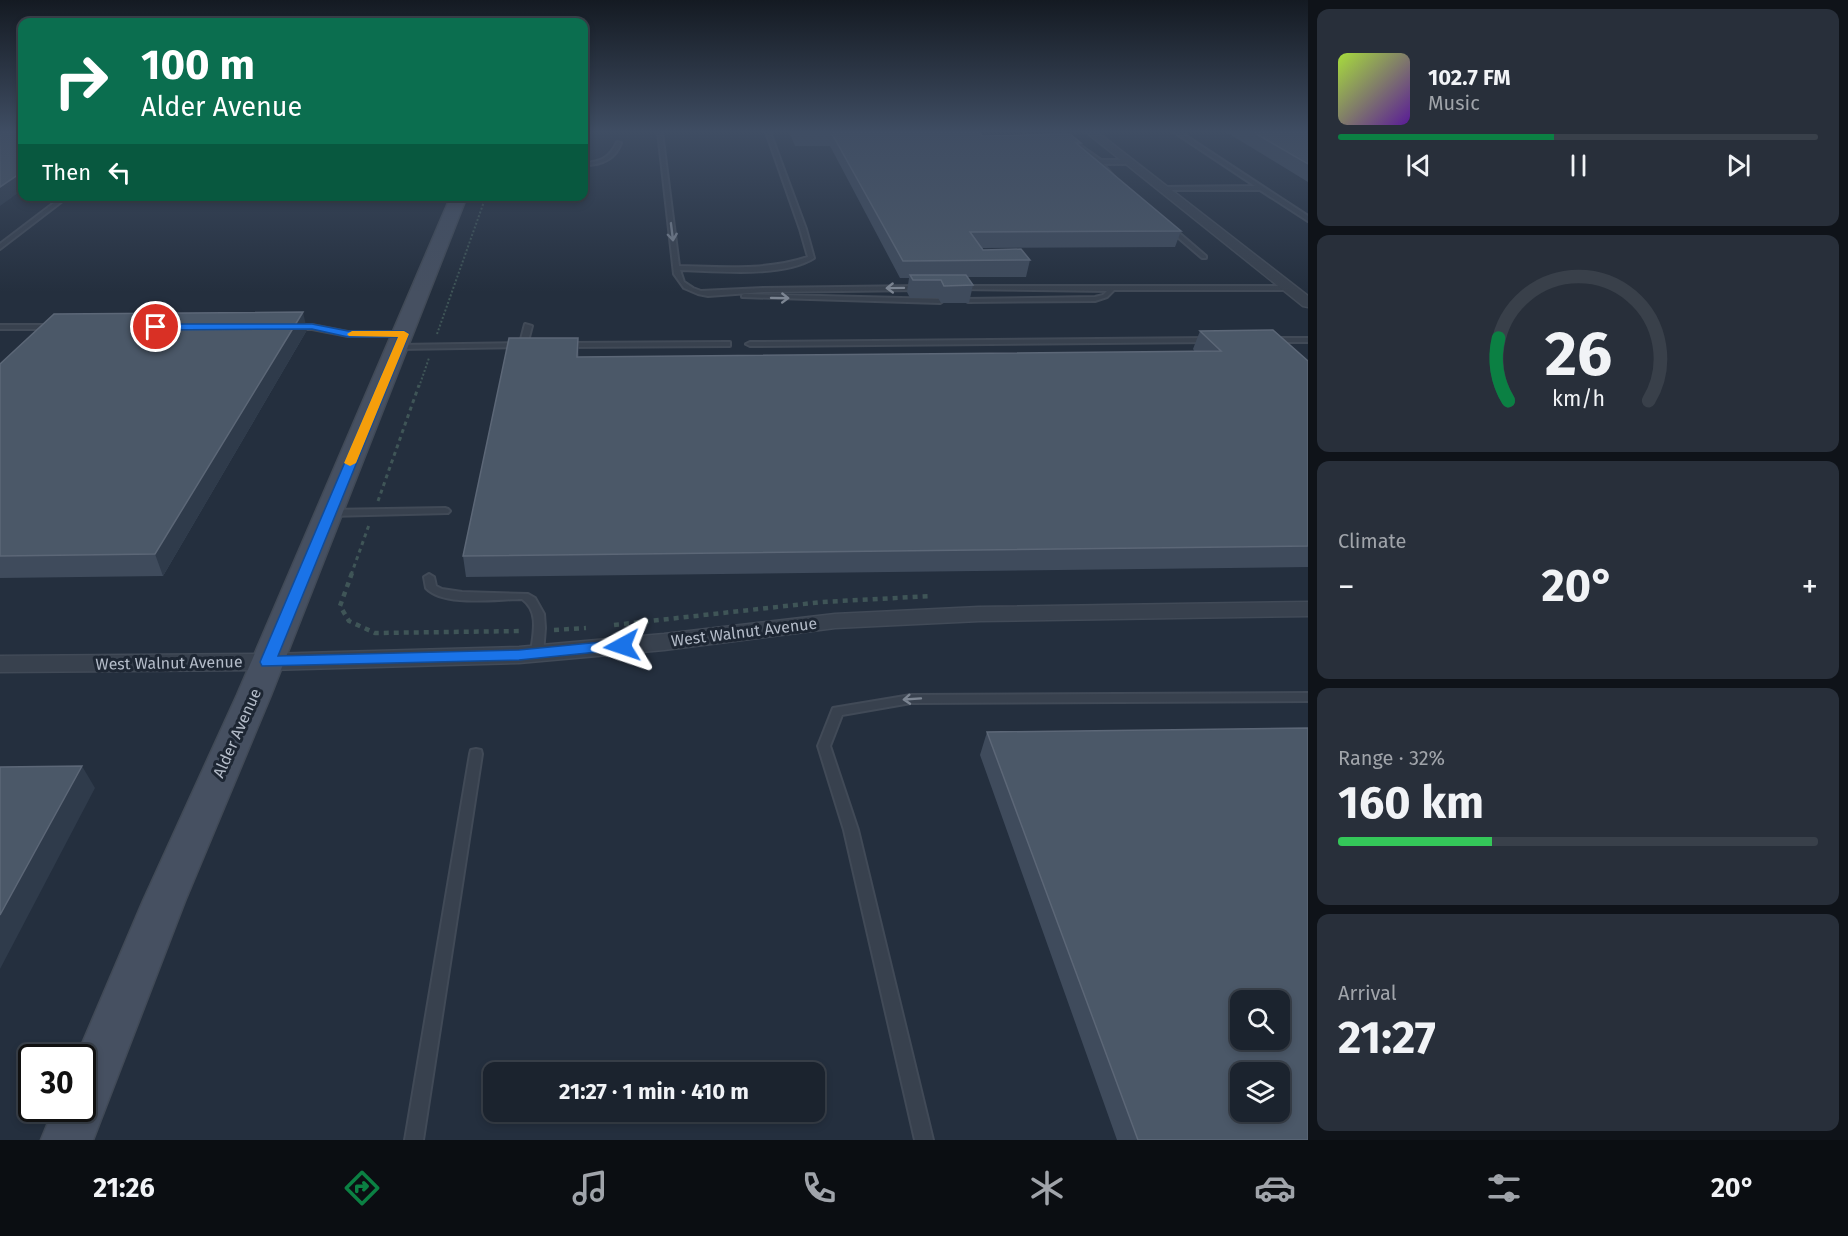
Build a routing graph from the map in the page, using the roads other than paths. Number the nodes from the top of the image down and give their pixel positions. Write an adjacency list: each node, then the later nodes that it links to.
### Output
1 (666, 185): 13 (lane, one-way to 13)
2 (787, 185): 13 (lane)
3 (1157, 185): 6 (street)
4 (1257, 185): 5 (lane)
5 (1261, 188): 6 (lane); 9 (lane)
6 (1162, 189): 17 (street)
7 (60, 201): 11 (lane)
8 (457, 201): 26 (main road, Alder Avenue)
9 (1308, 219)
10 (1161, 221): 12 (lane)
11 (0, 247)
12 (1204, 257)
13 (676, 268): 18 (lane)
14 (930, 288): 18 (lane, one-way to 18)
15 (954, 288): 16 (lane)
16 (1110, 288): 17 (lane); 20 (lane)
17 (1289, 288): 19 (street)
18 (700, 293): 21 (lane, one-way to 21)
19 (1305, 298)
20 (968, 300)
21 (940, 301)
22 (528, 326): 32 (lane)
23 (0, 327): 24 (lane)
24 (58, 327)
25 (289, 327): 26 (lane)
26 (401, 340): 32 (lane); 36 (main road, Alder Avenue)
27 (1223, 340): 31 (lane)
28 (1255, 340): 29 (lane)
29 (1308, 340)
30 (728, 344): 34 (lane)
31 (750, 344)
32 (523, 345): 33 (lane)
33 (535, 345)
34 (558, 345)
35 (445, 511): 36 (lane)
36 (329, 513): 40 (main road, Alder Avenue)
37 (429, 577): 39 (lane)
38 (1308, 609): 39 (street, West Walnut Avenue)
39 (537, 653): 40 (street, West Walnut Avenue)
40 (268, 662): 41 (street, West Walnut Avenue); 44 (main road, Alder Avenue)
41 (0, 664)
42 (1308, 697): 48 (lane, one-way to 48)
43 (476, 754): 47 (lane)
44 (96, 1068)
45 (74, 1122): 46 (main road)
46 (67, 1140)
47 (414, 1140)
48 (924, 1140)

